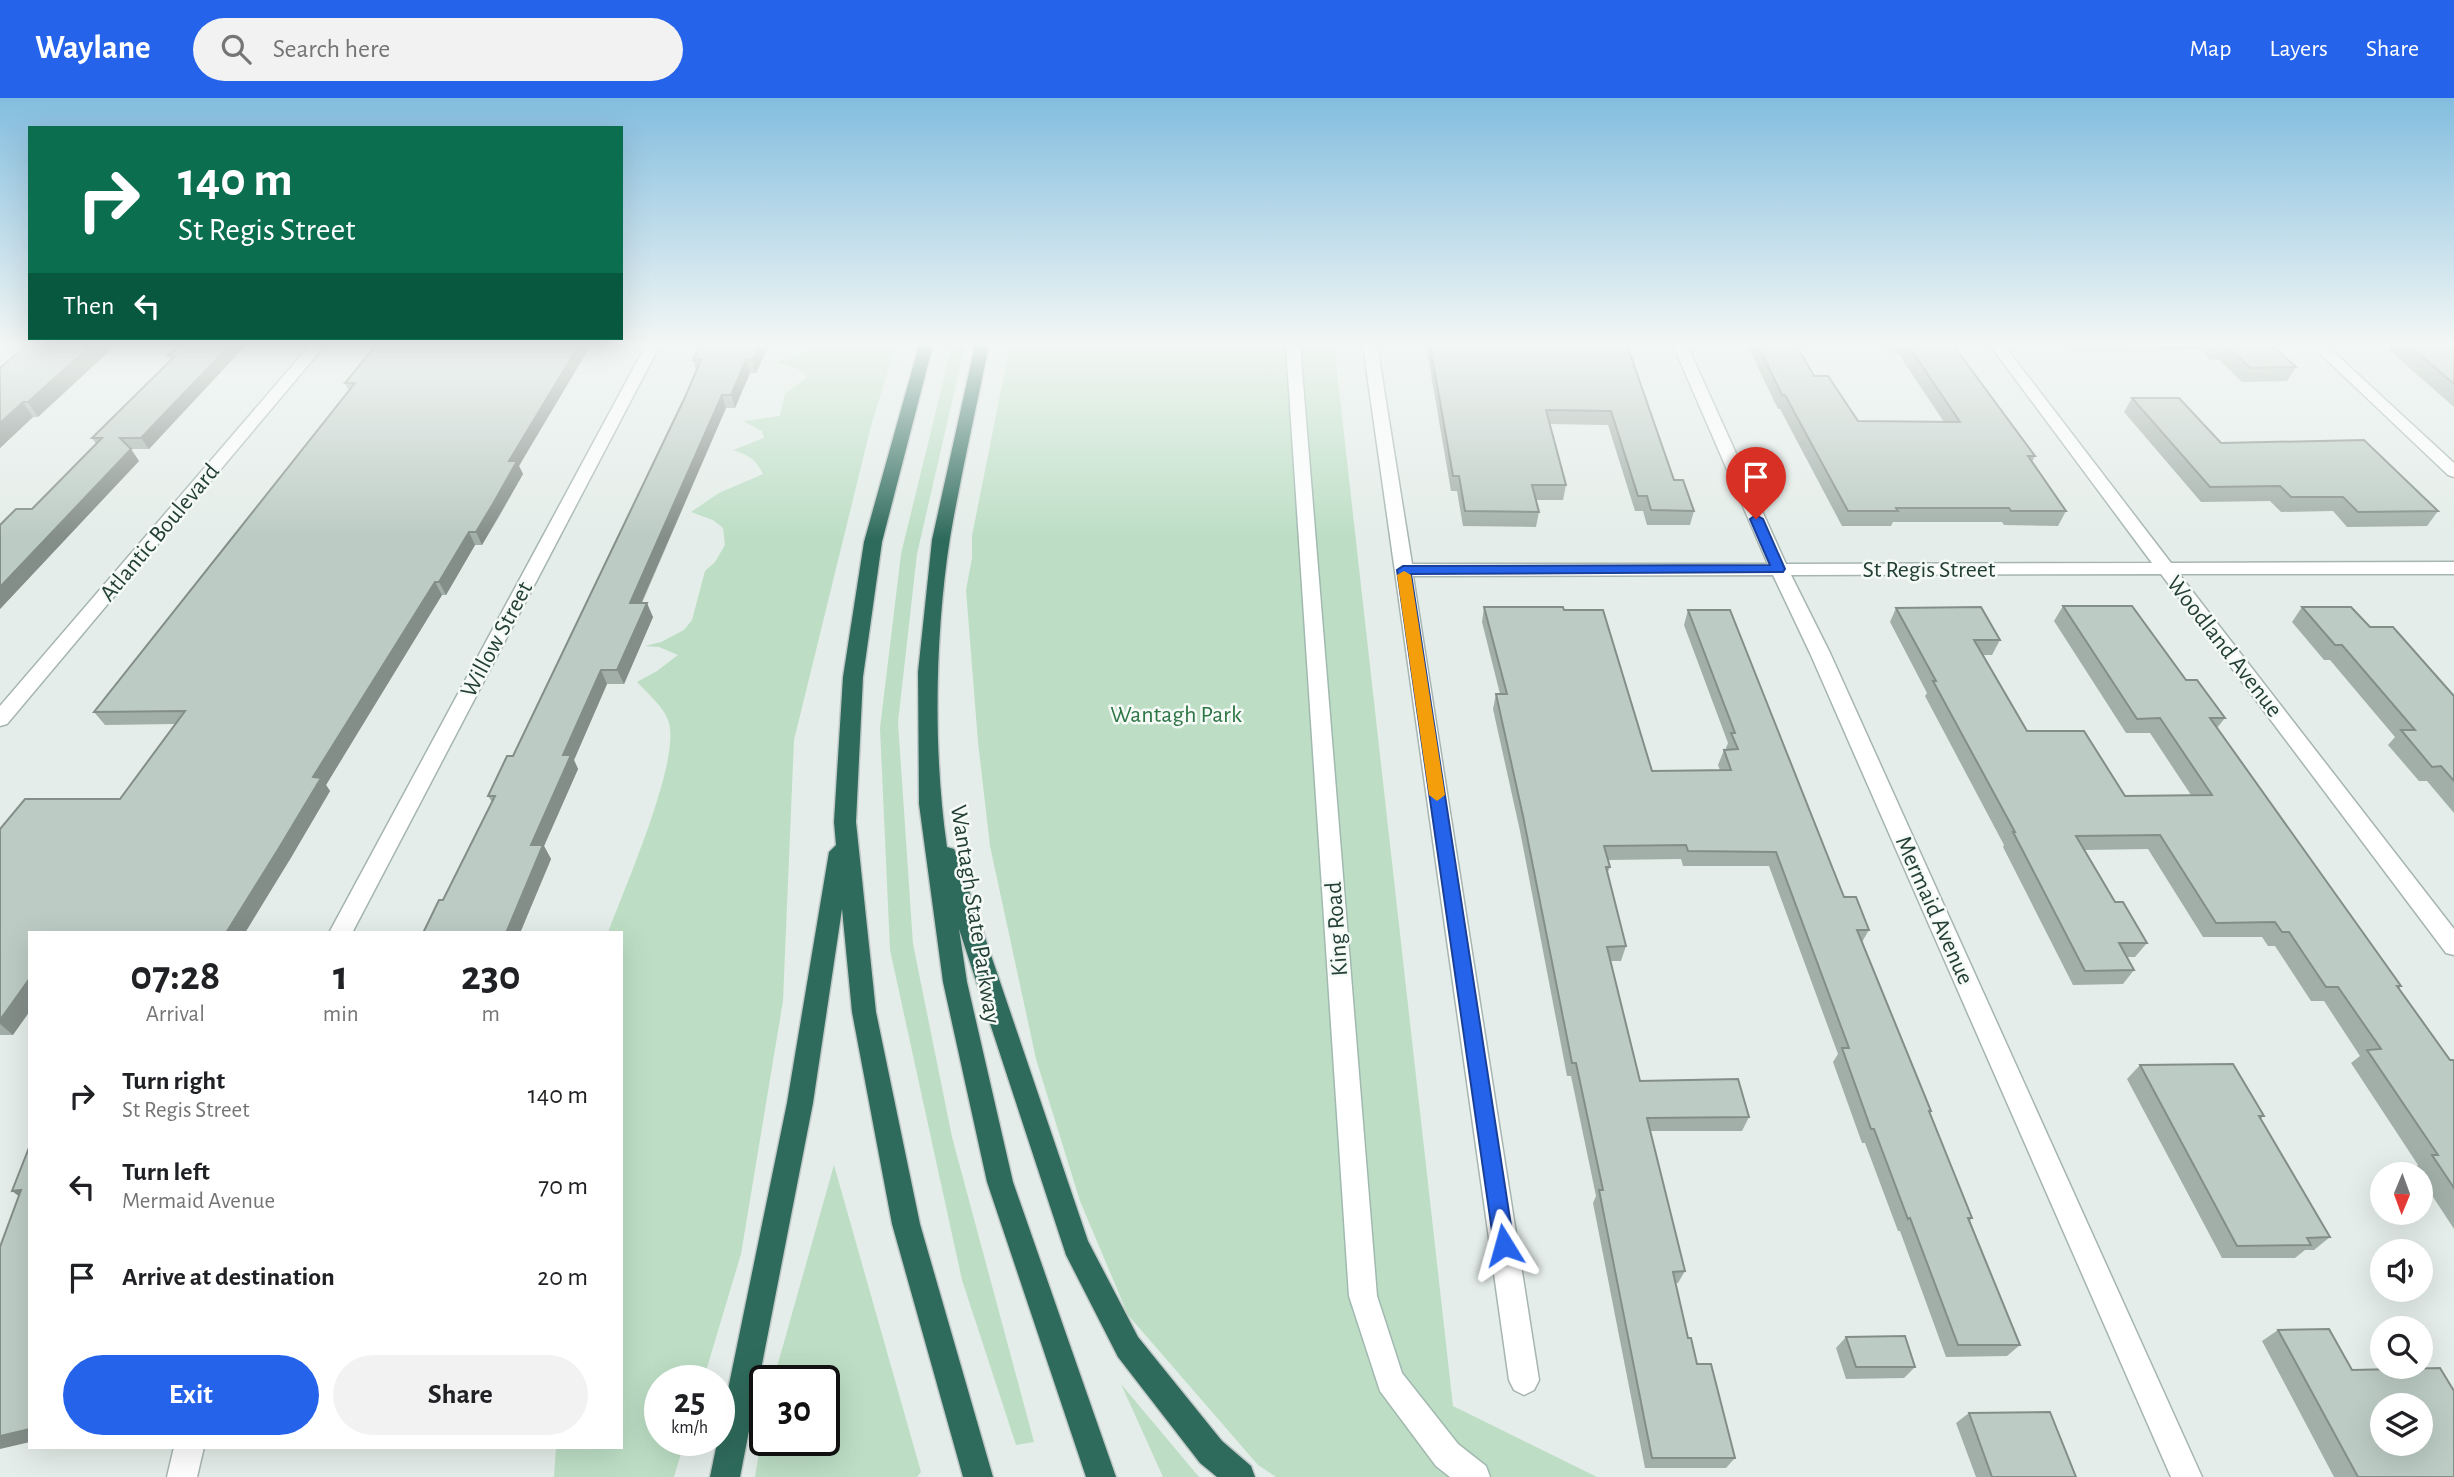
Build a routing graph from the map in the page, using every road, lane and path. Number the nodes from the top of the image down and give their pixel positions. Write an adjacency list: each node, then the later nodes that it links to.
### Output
1 (263, 409): 15 (street, Atlantic Boulevard)
2 (619, 409): 18 (street, Willow Street)
3 (909, 409): 17 (highway)
4 (968, 409): 16 (highway, Wantagh State Parkway)
5 (1298, 409): 27 (street, King Road)
6 (1379, 409): 14 (street)
7 (1708, 409): 13 (street, Mermaid Avenue)
8 (2045, 409): 11 (street, Woodland Avenue)
9 (2387, 409): 10 (street)
10 (2454, 472)
11 (2164, 568): 12 (street, St Regis Street); 13 (street, St Regis Street); 19 (street, Woodland Avenue)
12 (2454, 568)
13 (1779, 569): 14 (street, St Regis Street); 28 (street, Mermaid Avenue)
14 (1403, 570): 20 (street)
15 (0, 719)
16 (930, 804): 25 (highway, Wantagh State Parkway); 26 (highway)
17 (845, 822): 23 (highway); 24 (highway)
18 (341, 931)
19 (2454, 946)
20 (1524, 1380)
21 (189, 1449): 22 (street)
22 (182, 1477)
23 (725, 1477)
24 (978, 1477)
25 (1101, 1477)
26 (1240, 1477)
27 (1475, 1477)
28 (2187, 1477)

